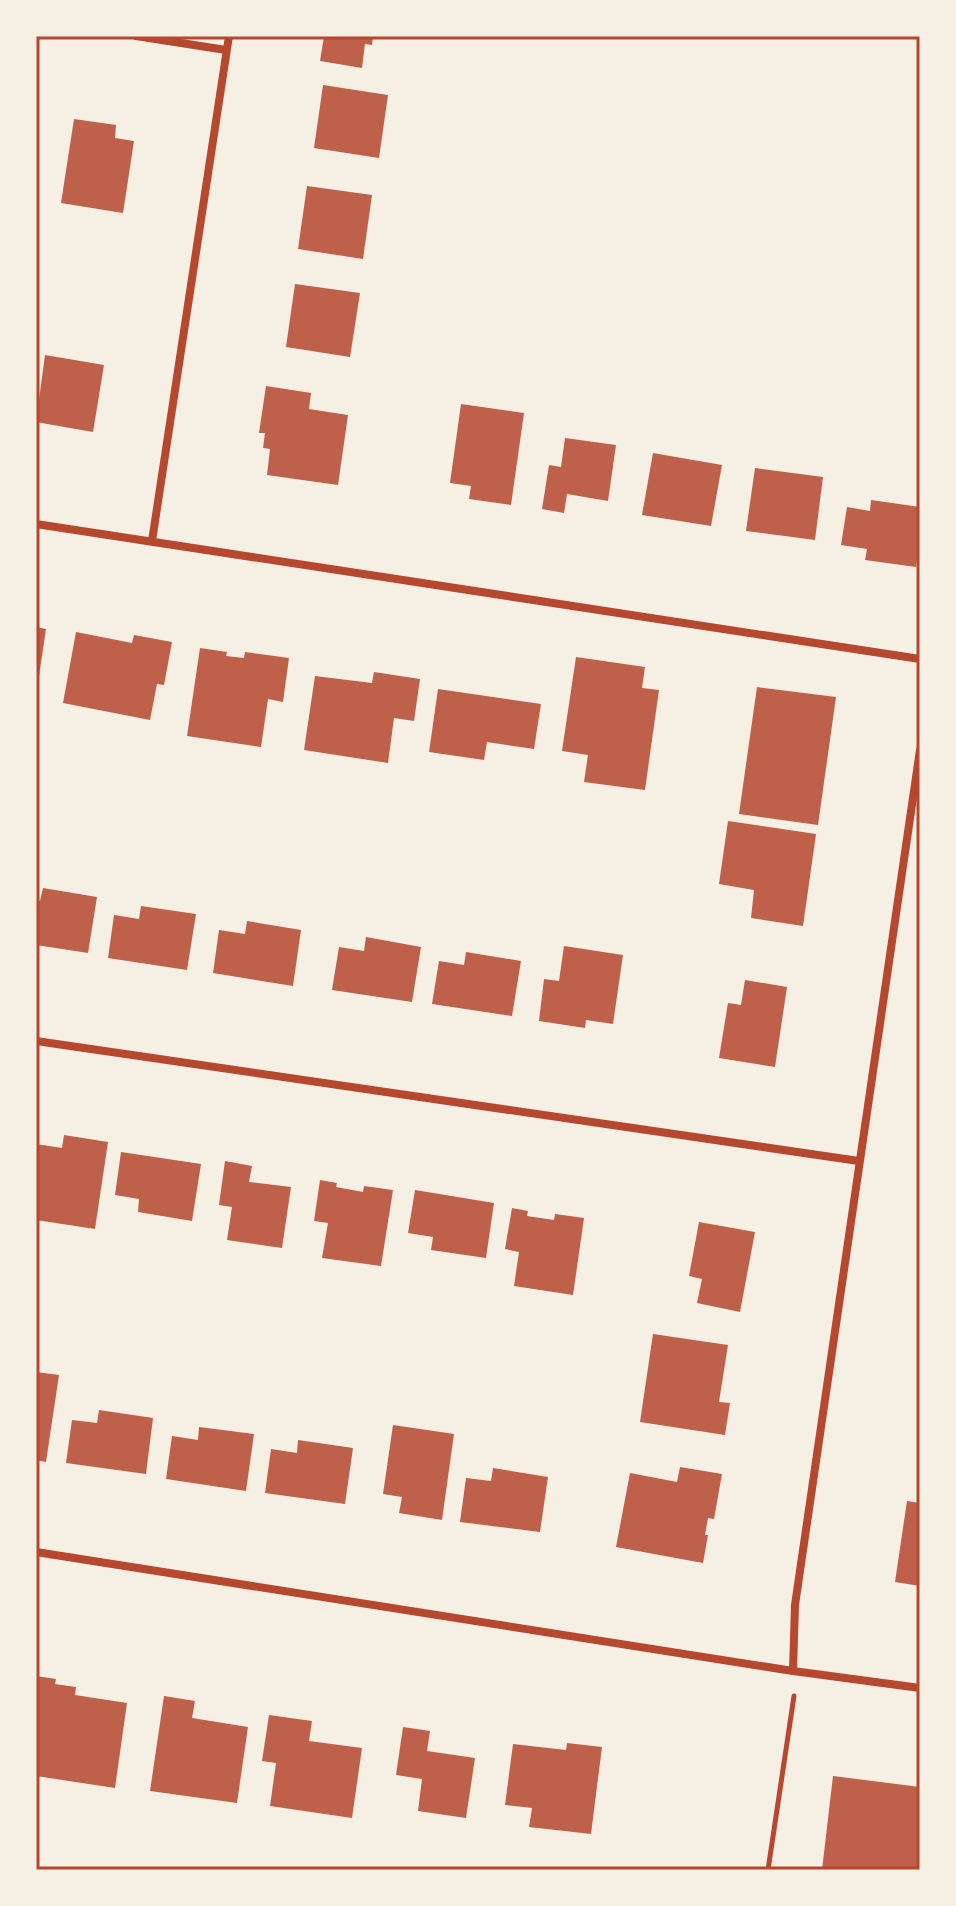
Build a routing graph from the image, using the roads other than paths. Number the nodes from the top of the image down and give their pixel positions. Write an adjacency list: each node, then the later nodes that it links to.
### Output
1 (136, 36): 3 (street)
2 (229, 36): 3 (street)
3 (226, 50): 5 (street)
4 (36, 524): 5 (street)
5 (152, 541): 6 (street)
6 (920, 659)
7 (920, 750): 9 (street)
8 (36, 1041): 9 (street)
9 (859, 1161): 11 (street)
10 (36, 1552): 11 (street)
11 (793, 1671): 12 (street)
12 (920, 1688)

